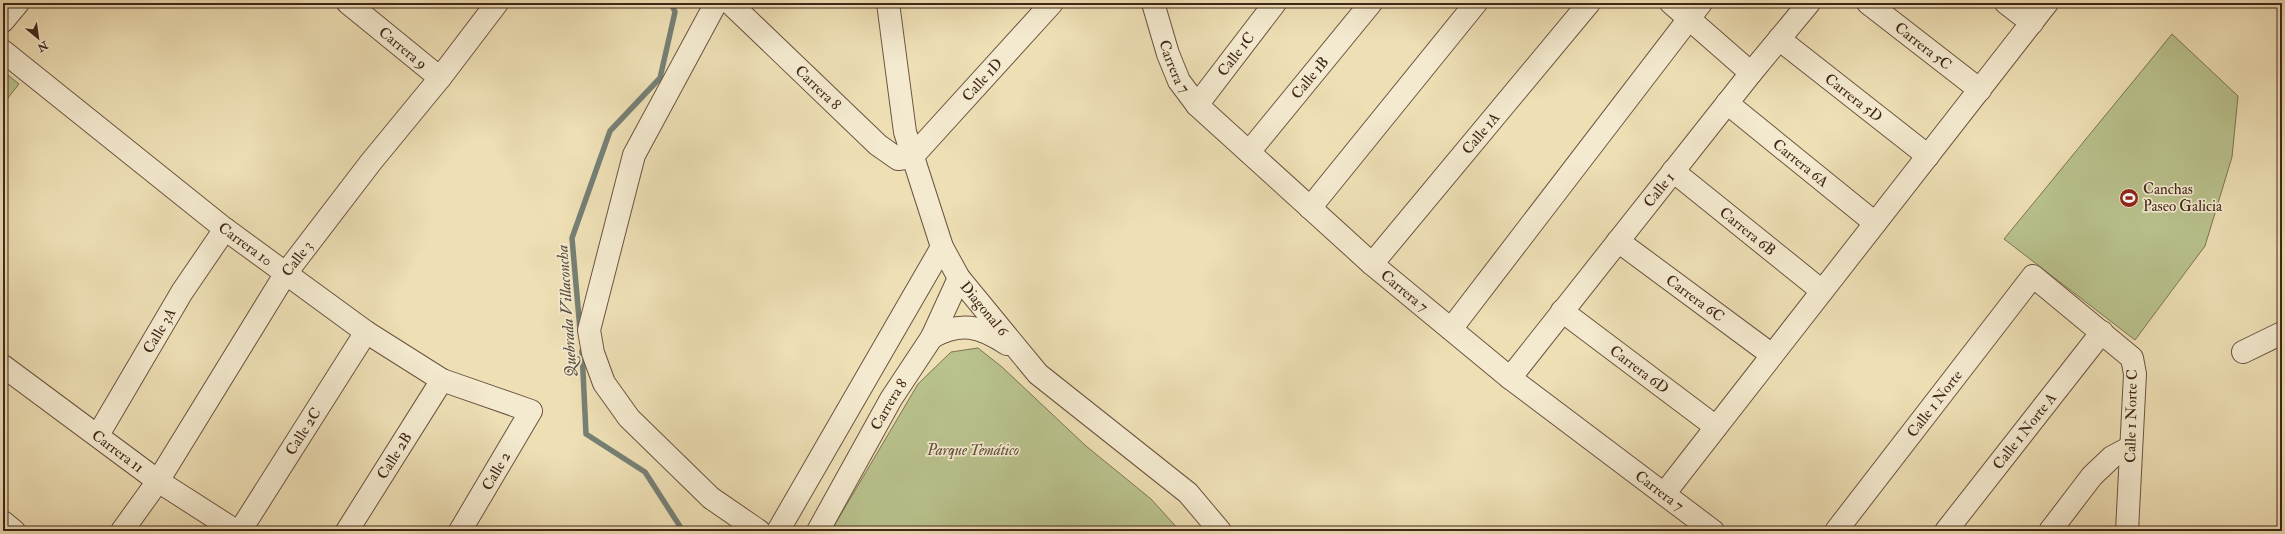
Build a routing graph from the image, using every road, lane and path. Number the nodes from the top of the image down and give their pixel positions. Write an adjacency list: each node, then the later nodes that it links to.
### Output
1 (18, 3): 19 (street)
2 (348, 3): 24 (street, Carrera 9)
3 (497, 3): 24 (street, Calle 3)
4 (716, 3): 67 (street)
5 (730, 3): 30 (street, Carrera 8)
6 (888, 3): 30 (street, Diagonal 6)
7 (1052, 3): 30 (street, Calle 1D)
8 (1275, 3): 27 (street, Calle 1C)
9 (1371, 3): 28 (street, Calle 1B)
10 (1476, 3): 32 (street)
11 (1588, 3): 37 (street, Calle 1A)
12 (1670, 3): 18 (street)
13 (1809, 3): 21 (street, Calle 1)
14 (1868, 3): 25 (street, Carrera 5C)
15 (2006, 3): 20 (street)
16 (2047, 3): 20 (street)
17 (1159, 7): 27 (street, Carrera 7)
18 (1695, 10): 23 (street); 43 (street)
19 (3, 21)
20 (2032, 23): 25 (street)
21 (1780, 39): 23 (street, Calle 1); 29 (street, Carrera 5D)
22 (3, 51): 34 (street, Carrera 10)
23 (1751, 74): 26 (street, Calle 1)
24 (440, 78): 38 (street, Calle 3)
25 (1980, 90): 29 (street)
26 (1727, 103): 31 (street, Calle 1); 33 (street, Carrera 6A)
27 (1197, 106): 28 (street, Carrera 7)
28 (1249, 152): 32 (street, Carrera 7)
29 (1928, 156): 33 (street)
30 (912, 157): 36 (street, Diagonal 6)
31 (1673, 172): 35 (street, Calle 1); 41 (street, Carrera 6B)
32 (1310, 208): 37 (street, Carrera 7)
33 (1875, 223): 41 (street)
34 (225, 229): 38 (street, Carrera 10); 56 (street, Calle 3A)
35 (1618, 241): 42 (street, Calle 1); 50 (street, Carrera 6C)
36 (942, 247): 40 (street, Diagonal 6); 68 (street)
37 (1372, 264): 43 (street, Carrera 7)
38 (286, 273): 44 (street, Carrera 10); 58 (street, Calle 3)
39 (2033, 276): 45 (street, Calle 1 Norte C); 72 (street, Calle 1 Norte)
40 (959, 278): 47 (street, Carrera 8); 48 (street, Diagonal 6)
41 (1822, 291): 50 (street)
42 (1562, 311): 52 (street, Calle 1); 55 (street, Carrera 6D)
43 (1451, 329): 52 (street, Carrera 7)
44 (366, 332): 53 (street, Carrera 10); 64 (street, Calle 2C)
45 (2102, 332): 57 (street, Calle 1 Norte C); 73 (street, Calle 1 Norte A)
46 (2282, 333): 49 (street)
47 (932, 337): 48 (street); 69 (street, Carrera 8)
48 (1018, 351): 70 (street, Diagonal 6)
49 (2243, 352)
50 (1772, 355): 55 (street)
51 (3, 366): 56 (street, Carrera 11)
52 (1510, 378): 59 (street, Carrera 7)
53 (442, 380): 54 (street, Carrera 10); 65 (street, Calle 2B)
54 (531, 411): 66 (street, Calle 2)
55 (1716, 427): 59 (street)
56 (98, 435): 58 (street, Carrera 11)
57 (2131, 447): 74 (street); 75 (street, Calle 1 Norte C)
58 (158, 480): 62 (street, Calle 3); 63 (street, Carrera 11)
59 (1664, 494): 71 (street, Carrera 7)
60 (3, 522): 61 (street)
61 (14, 531)
62 (122, 531)
63 (236, 531)
64 (240, 531)
65 (347, 531)
66 (460, 531)
67 (759, 531)
68 (778, 531)
69 (818, 531)
70 (1220, 531)
71 (1713, 531)
72 (1836, 531)
73 (1946, 531)
74 (2050, 531)
75 (2127, 531)

